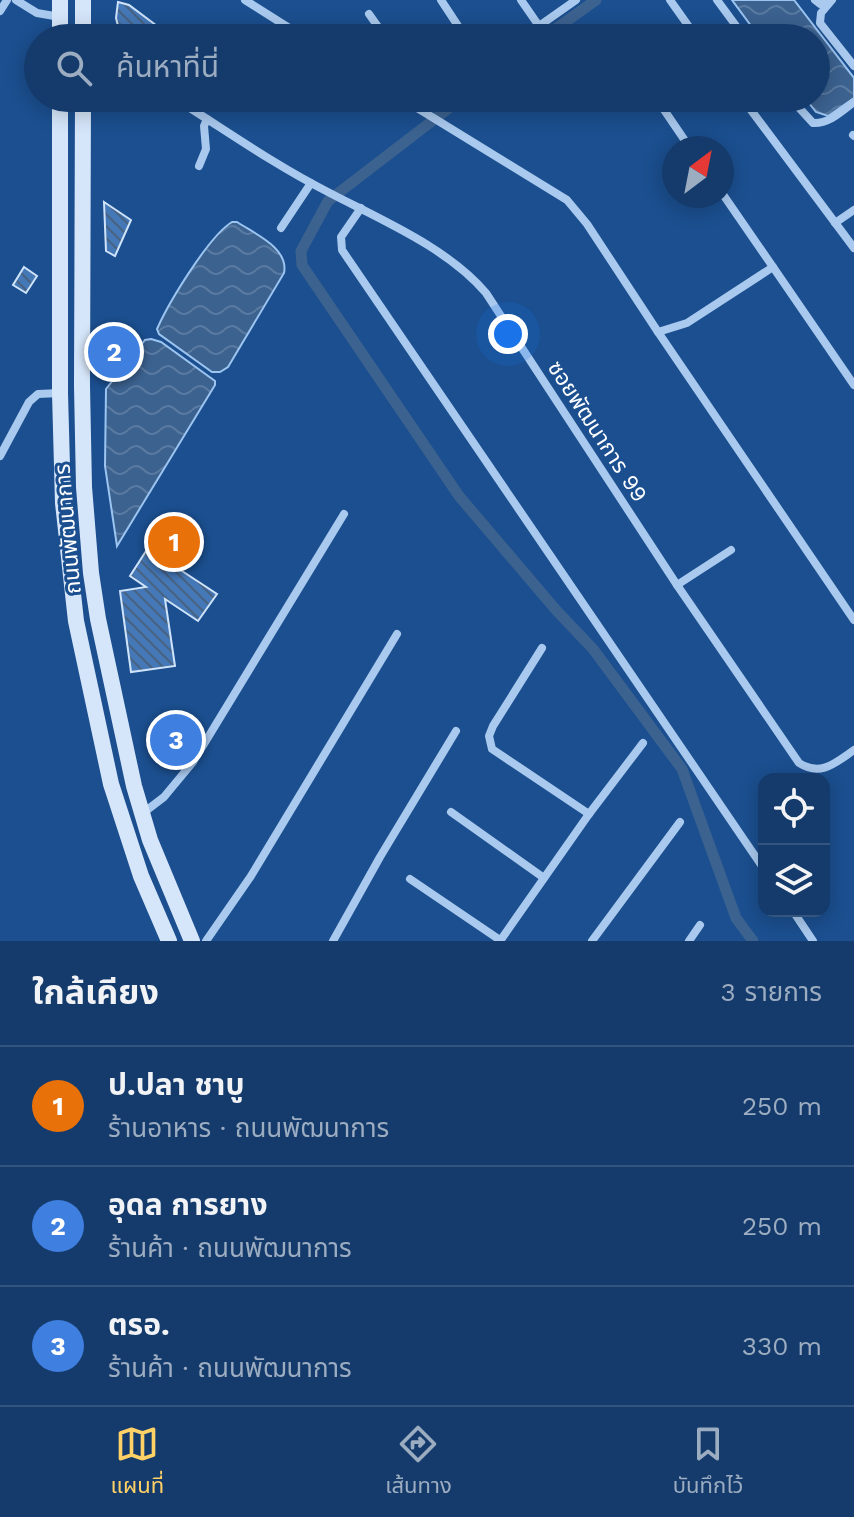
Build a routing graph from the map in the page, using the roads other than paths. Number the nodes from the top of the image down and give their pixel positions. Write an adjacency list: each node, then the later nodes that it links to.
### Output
1 (7, 0): 13 (street)
2 (16, 0): 12 (street)
3 (83, 0): 15 (main road)
4 (245, 0): 16 (street)
5 (441, 0): 18 (street)
6 (521, 0): 19 (street)
7 (576, 0): 20 (street)
8 (670, 0): 21 (street)
9 (717, 0): 22 (street)
10 (815, 0): 11 (street)
11 (830, 2): 23 (street)
12 (60, 8)
13 (0, 11)
14 (369, 14): 17 (street)
15 (83, 24)
16 (283, 24)
17 (376, 24)
18 (457, 24)
19 (538, 24)
20 (542, 24)
21 (687, 24)
22 (735, 24)
23 (821, 24)
24 (830, 36): 25 (street)
25 (854, 66)
26 (854, 102): 33 (street)
27 (60, 112): 47 (main road, ถนนพัฒนาการ)
28 (83, 112): 59 (main road, ถนนพัฒนาการ)
29 (196, 112): 34 (street, ซอยพัฒนาการ 99)
30 (424, 112): 45 (street)
31 (666, 112): 35 (street)
32 (752, 112): 41 (street)
33 (803, 112)
34 (207, 119): 36 (street); 37 (street, ซอยพัฒนาการ 99)
35 (682, 136)
36 (199, 166)
37 (311, 183): 38 (street, ซอยพัฒนาการ 99); 42 (street)
38 (361, 208): 51 (street, ซอยพัฒนาการ 99); 62 (street)
39 (732, 208): 44 (street)
40 (854, 210): 41 (street)
41 (835, 223): 43 (street)
42 (281, 228)
43 (854, 248)
44 (773, 267): 45 (street); 46 (street)
45 (658, 332): 52 (street)
46 (854, 385)
47 (60, 393): 48 (street); 67 (main road, ถนนพัฒนาการ)
48 (0, 456)
49 (344, 514): 59 (street)
50 (731, 550): 51 (street)
51 (677, 585): 57 (street, ซอยพัฒนาการ 99)
52 (854, 620)
53 (397, 634): 69 (street)
54 (542, 648): 60 (street)
55 (456, 731): 70 (street)
56 (643, 743): 60 (street)
57 (854, 750)
58 (451, 812): 63 (street)
59 (142, 814): 68 (main road, ถนนพัฒนาการ)
60 (589, 814): 63 (street)
61 (680, 822): 72 (street)
62 (758, 860)
63 (544, 878): 71 (street)
64 (410, 879): 71 (street)
65 (797, 917): 74 (street)
66 (700, 925): 73 (street)
67 (169, 941)
68 (192, 941)
69 (206, 941)
70 (333, 941)
71 (500, 941)
72 (592, 941)
73 (689, 941)
74 (813, 941)

